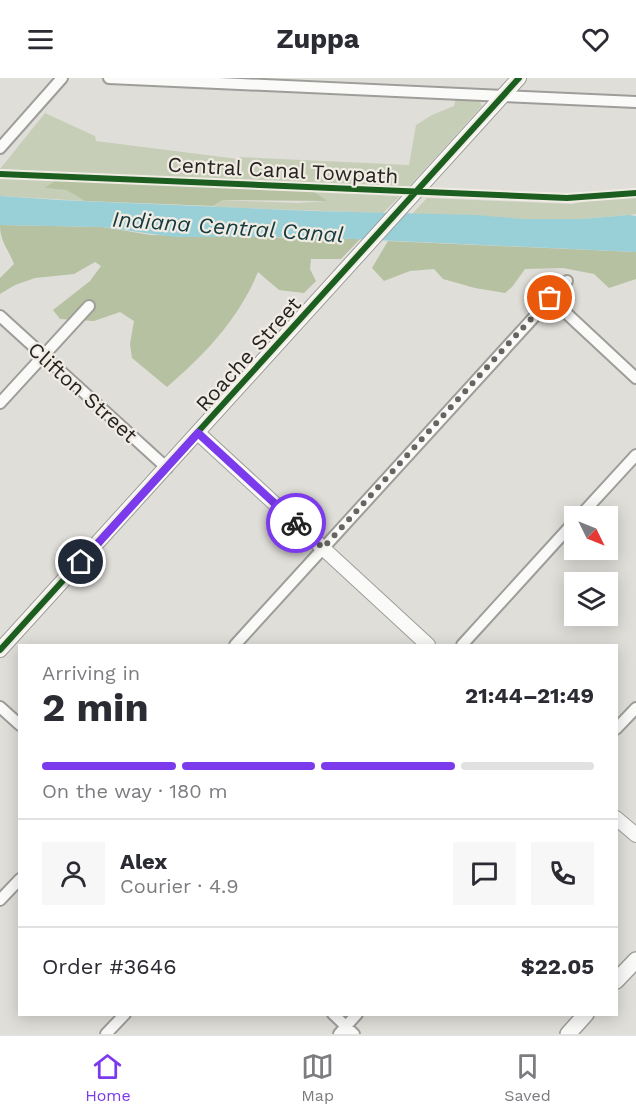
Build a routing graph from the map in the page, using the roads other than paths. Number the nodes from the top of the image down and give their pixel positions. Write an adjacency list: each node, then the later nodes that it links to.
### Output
1 (62, 78): 7 (street)
2 (109, 78): 4 (street)
3 (519, 78): 5 (street, Roache Street)
4 (289, 82): 5 (street)
5 (503, 96): 6 (street); 15 (street, Roache Street)
6 (636, 102)
7 (0, 148)
8 (567, 281): 9 (street)
9 (550, 298): 13 (street); 20 (street)
10 (89, 306): 12 (street)
11 (0, 316): 12 (street, Clifton Street)
12 (44, 356): 14 (street); 17 (street, Clifton Street)
13 (636, 378)
14 (0, 403)
15 (198, 433): 17 (street, Roache Street); 20 (street)
16 (636, 455): 18 (street)
17 (167, 468): 24 (street, Roache Street)
18 (589, 506)
19 (564, 533): 23 (street)
20 (323, 548): 21 (street); 22 (street)
21 (236, 644)
22 (427, 644)
23 (463, 644)
24 (0, 650)
25 (0, 707): 27 (street)
26 (636, 708): 28 (street)
27 (18, 723)
28 (618, 727)
29 (618, 820): 30 (street)
30 (636, 836)
31 (18, 881): 32 (street)
32 (0, 900)
33 (636, 960): 34 (main road)
34 (618, 979)
35 (123, 1016): 40 (street)
36 (335, 1016): 39 (street)
37 (356, 1016): 39 (street)
38 (584, 1016): 41 (main road)
39 (346, 1031)
40 (106, 1034)
41 (568, 1034)

